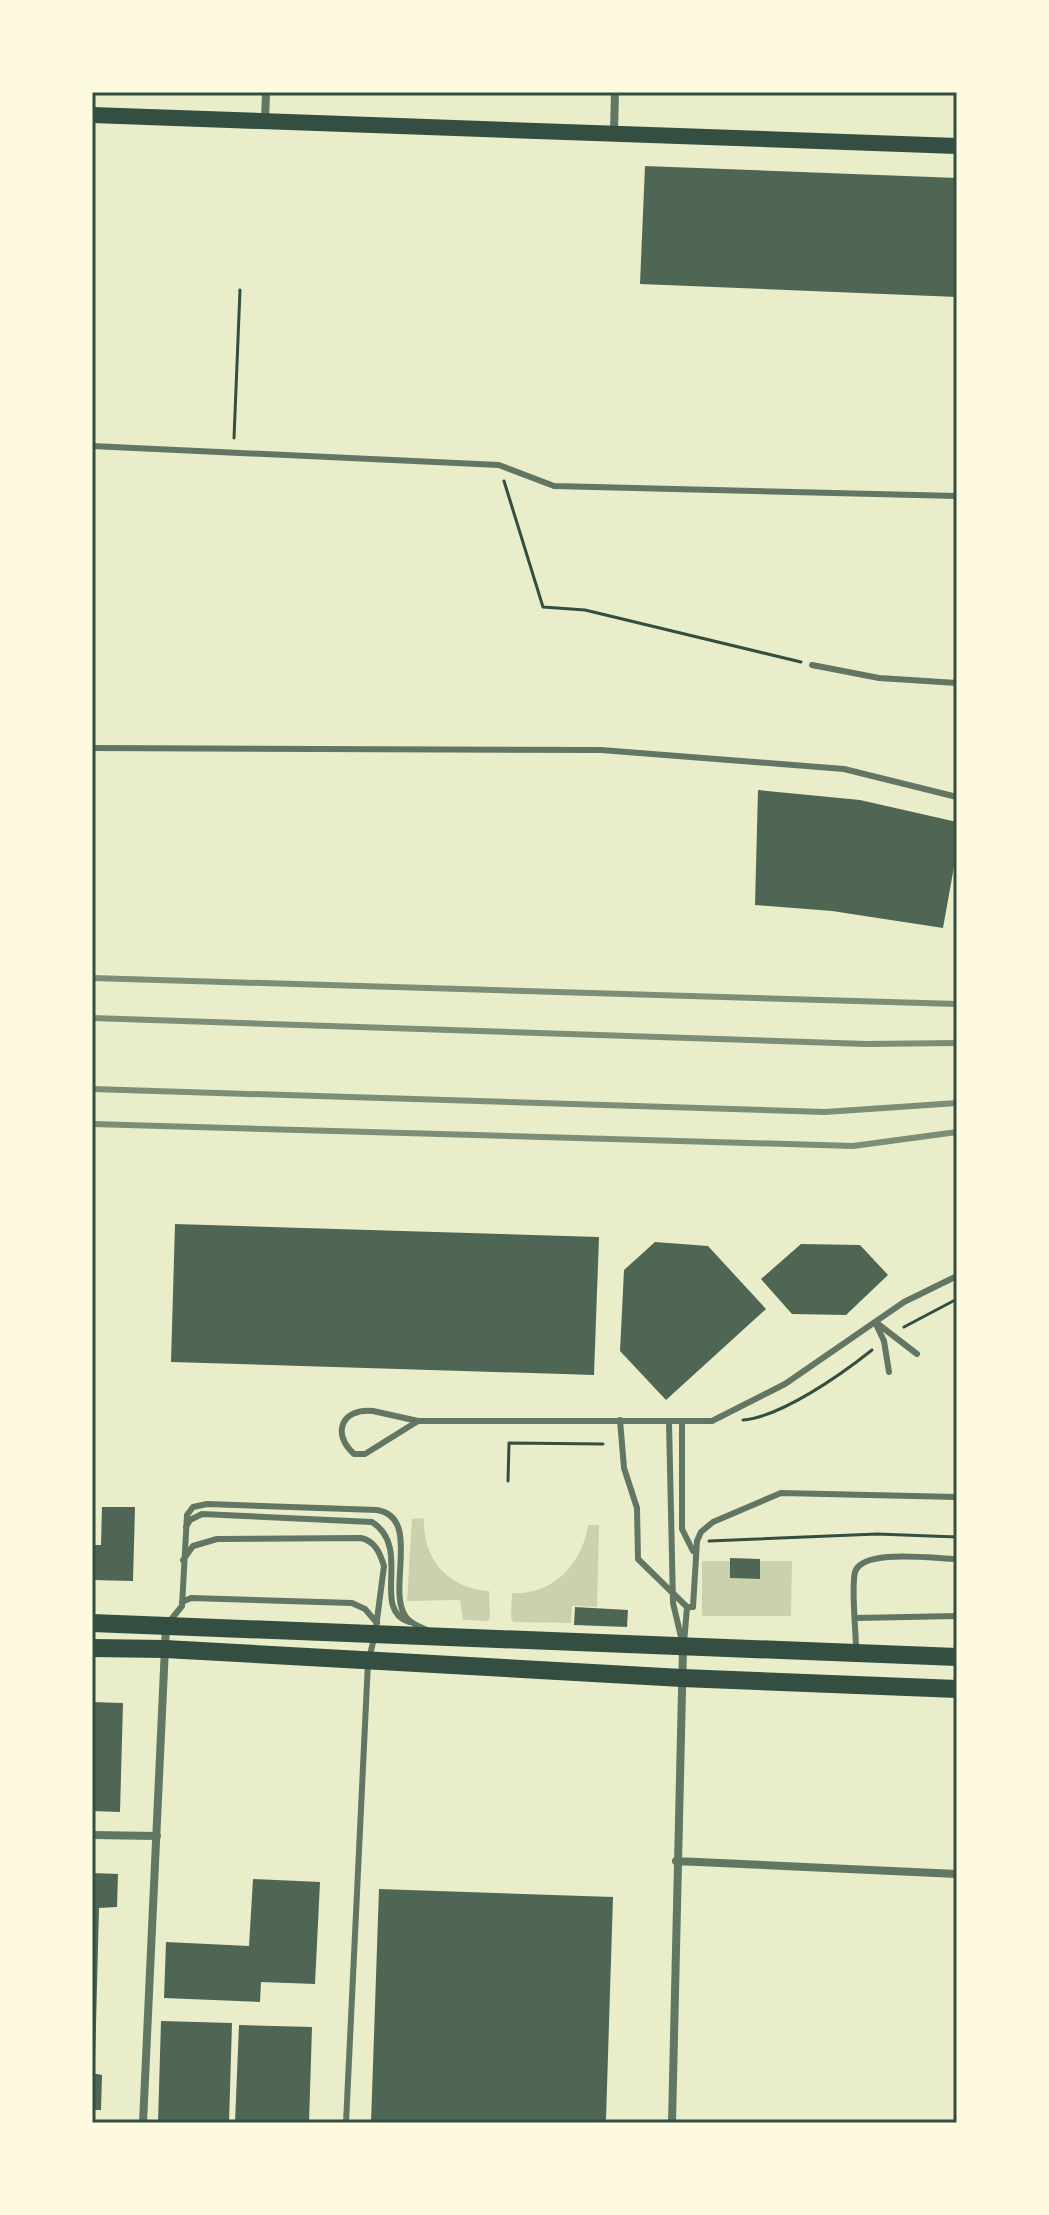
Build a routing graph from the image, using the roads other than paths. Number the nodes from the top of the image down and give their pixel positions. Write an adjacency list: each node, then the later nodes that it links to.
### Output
1 (266, 92): 4 (street)
2 (615, 92): 5 (street)
3 (92, 115): 4 (main road)
4 (265, 121): 5 (main road)
5 (614, 132): 6 (main road)
6 (957, 146)
7 (92, 446): 8 (lane)
8 (957, 496)
9 (812, 665): 10 (lane)
10 (957, 683)
11 (92, 748): 12 (lane)
12 (957, 797)
13 (957, 1276): 14 (lane)
14 (875, 1322): 15 (lane); 16 (lane); 20 (lane)
15 (917, 1354)
16 (889, 1372)
17 (620, 1420): 18 (lane); 19 (lane); 26 (lane)
18 (418, 1421): 18 (lane)
19 (669, 1422): 20 (lane); 26 (lane)
20 (682, 1422): 23 (lane)
21 (957, 1497): 23 (lane)
22 (184, 1534): 25 (lane); 32 (lane); 32 (lane)
23 (695, 1555): 28 (lane)
24 (957, 1559): 30 (lane)
25 (183, 1560): 27 (lane); 34 (lane)
26 (672, 1591): 28 (lane); 36 (lane)
27 (182, 1603): 33 (lane); 34 (lane)
28 (687, 1607): 36 (lane)
29 (957, 1616): 30 (lane)
30 (855, 1618): 39 (lane)
31 (92, 1623): 33 (main road)
32 (412, 1623): 35 (lane)
33 (166, 1625): 34 (main road); 38 (street)
34 (376, 1629): 35 (main road); 41 (lane)
35 (445, 1638): 36 (main road)
36 (683, 1646): 39 (main road); 42 (street)
37 (92, 1648): 38 (main road)
38 (165, 1649): 41 (main road); 45 (street)
39 (856, 1654): 40 (main road)
40 (957, 1657)
41 (368, 1662): 42 (main road); 49 (lane)
42 (682, 1678): 43 (main road); 46 (street)
43 (957, 1689)
44 (92, 1835): 45 (street)
45 (157, 1836): 48 (street)
46 (676, 1861): 47 (street); 50 (street)
47 (957, 1874)
48 (143, 2123)
49 (346, 2123)
50 (672, 2123)

